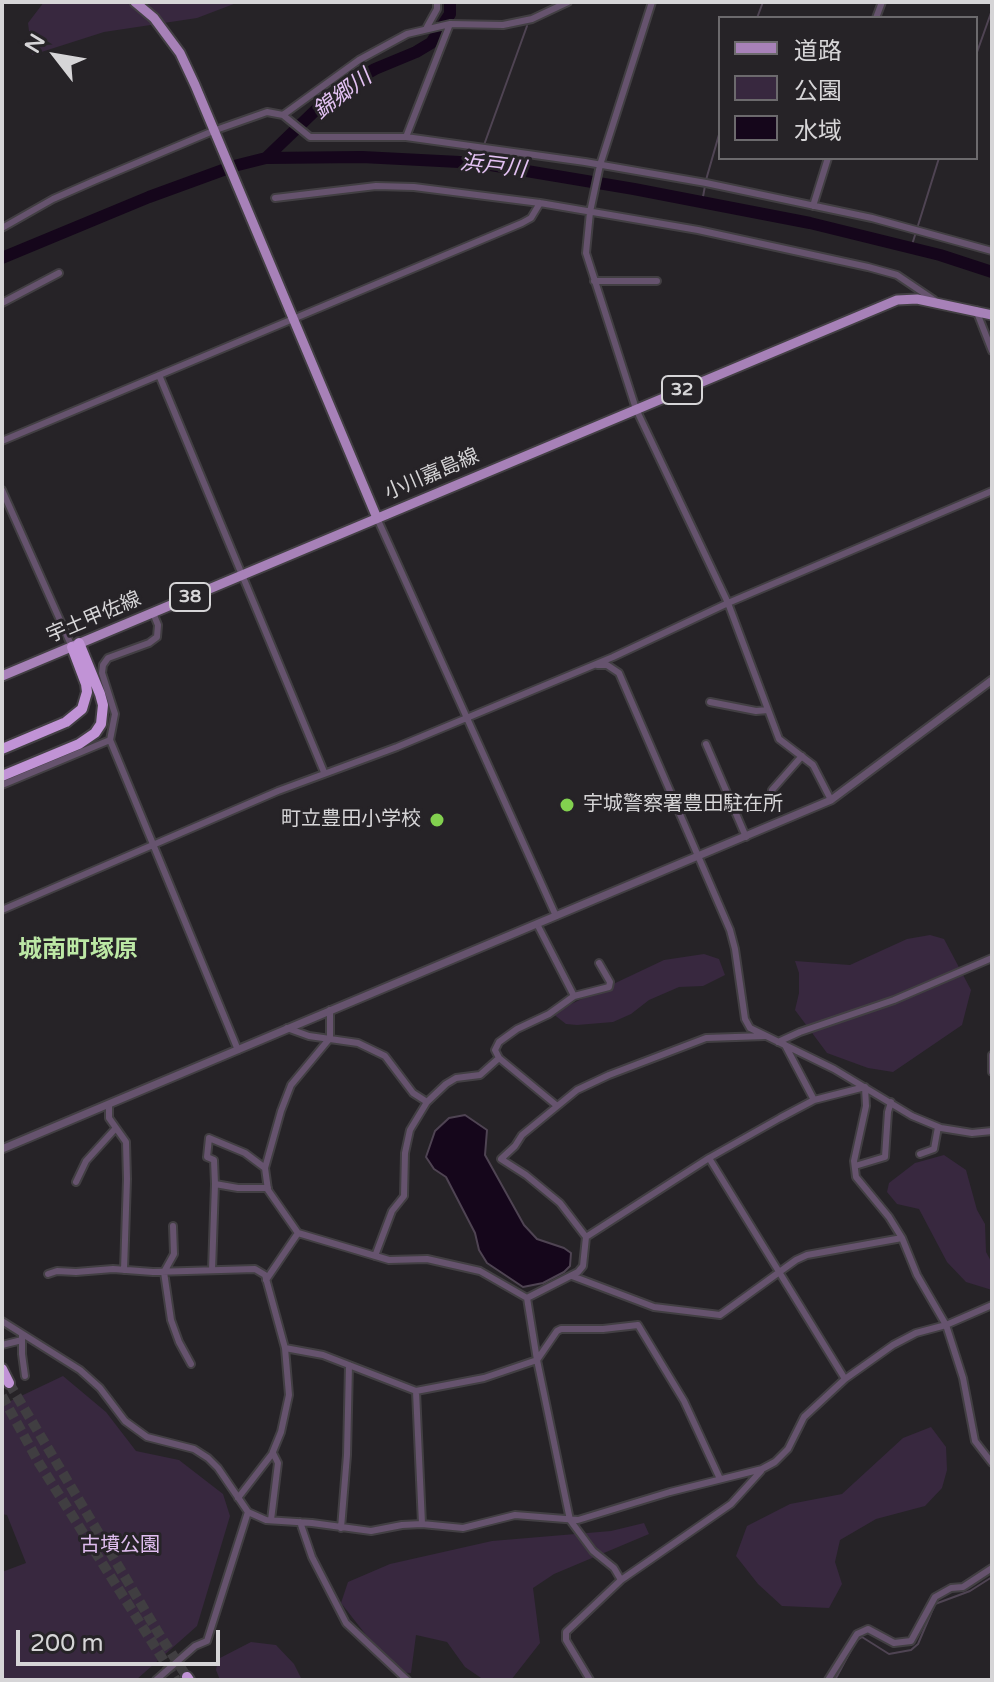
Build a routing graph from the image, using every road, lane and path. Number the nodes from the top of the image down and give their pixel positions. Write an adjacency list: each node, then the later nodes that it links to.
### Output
1 (135, 2): 8 (main road, 小川嘉島線)
2 (437, 2): 6 (street)
3 (568, 2): 5 (street)
4 (652, 2): 11 (street)
5 (450, 24): 6 (street); 9 (street)
6 (427, 27): 7 (street)
7 (285, 116): 8 (street); 9 (street)
8 (213, 131): 16 (street); 25 (main road, 小川嘉島線)
9 (406, 137): 11 (street)
10 (827, 160): 14 (street)
11 (600, 165): 14 (street); 15 (street)
12 (275, 198): 13 (street)
13 (540, 203): 15 (street); 25 (street)
14 (813, 206): 17 (street)
15 (590, 212): 19 (street); 21 (street)
16 (2, 228)
17 (992, 251)
18 (59, 273): 22 (street)
19 (594, 281): 20 (street); 28 (street)
20 (657, 281)
21 (937, 302): 23 (main road, 小川嘉島線 / 32); 28 (main road, 小川嘉島線 / 32)
22 (2, 303)
23 (976, 310): 24 (main road, 小川嘉島線 / 32); 26 (street)
24 (992, 315)
25 (291, 319): 27 (street); 32 (main road, 小川嘉島線)
26 (992, 351)
27 (159, 375): 29 (street); 33 (street)
28 (636, 409): 32 (main road, 小川嘉島線 / 32); 34 (street)
29 (2, 441)
30 (2, 490): 36 (street)
31 (992, 491): 34 (street)
32 (377, 518): 33 (main road, 宇土甲佐線 / 38); 42 (street)
33 (243, 575): 35 (main road, 宇土甲佐線 / 38); 47 (street)
34 (728, 603): 37 (street); 41 (street)
35 (153, 613): 36 (main road, 宇土甲佐線 / 38); 43 (street)
36 (76, 645): 38 (main road, 宇土甲佐線 / 38); 45 (highway); 48 (highway)
37 (594, 665): 42 (street); 54 (street)
38 (2, 676)
39 (992, 680): 51 (street)
40 (710, 702): 41 (street)
41 (768, 710): 46 (street)
42 (466, 718): 47 (street); 56 (street)
43 (110, 740): 49 (street); 53 (street)
44 (706, 744): 52 (street)
45 (2, 749)
46 (802, 756): 50 (street); 51 (street)
47 (324, 772): 53 (street)
48 (2, 776)
49 (2, 785)
50 (772, 790)
51 (831, 800): 52 (street)
52 (746, 837): 54 (street)
53 (152, 846): 55 (street); 66 (street)
54 (698, 857): 56 (street); 63 (street)
55 (2, 910)
56 (556, 916): 57 (street)
57 (537, 924): 60 (street); 61 (street)
58 (992, 958): 65 (street)
59 (599, 963): 60 (street)
60 (574, 996): 68 (street)
61 (330, 1010): 62 (street); 64 (street)
62 (287, 1028): 64 (street); 66 (street)
63 (765, 1036): 65 (street); 75 (street)
64 (330, 1038): 72 (street); 83 (street)
65 (782, 1044): 70 (street); 71 (street)
66 (238, 1050): 74 (street)
67 (992, 1055): 69 (street)
68 (499, 1058): 72 (street); 75 (street)
69 (992, 1072)
70 (865, 1087): 71 (street); 73 (street); 82 (street)
71 (814, 1100): 81 (street)
72 (427, 1102): 91 (street)
73 (891, 1102): 76 (street); 82 (street)
74 (109, 1105): 77 (street); 79 (street)
75 (556, 1105): 89 (street)
76 (938, 1127): 78 (street); 80 (street)
77 (115, 1129): 84 (street); 92 (street)
78 (992, 1131)
79 (2, 1149)
80 (920, 1154)
81 (709, 1158): 89 (street); 95 (street)
82 (855, 1166): 90 (street)
83 (265, 1168): 85 (street); 86 (street)
84 (76, 1182)
85 (215, 1184): 86 (street); 93 (street)
86 (268, 1188): 88 (street)
87 (173, 1226): 94 (street)
88 (298, 1233): 91 (street); 98 (street)
89 (586, 1237): 97 (street)
90 (902, 1238): 95 (street); 102 (street)
91 (375, 1256): 99 (street)
92 (124, 1270): 94 (street); 96 (street)
93 (212, 1270): 94 (street); 98 (street)
94 (164, 1272): 107 (street)
95 (778, 1273): 97 (street); 111 (street)
96 (48, 1274)
97 (571, 1276): 99 (street)
98 (266, 1280): 105 (street)
99 (527, 1298): 106 (street)
100 (992, 1305): 102 (street)
101 (2, 1321): 103 (street)
102 (946, 1325): 111 (street); 115 (street)
103 (22, 1337): 104 (street); 110 (street); 118 (street)
104 (3, 1345)
105 (285, 1348): 108 (street); 114 (street)
106 (537, 1360): 113 (street); 117 (street); 121 (street)
107 (191, 1364)
108 (349, 1365): 113 (street); 124 (street)
109 (2, 1369): 112 (highway)
110 (25, 1376)
111 (845, 1379): 116 (street)
112 (9, 1383)
113 (416, 1391): 123 (street)
114 (273, 1453): 118 (street); 120 (street)
115 (992, 1463)
116 (762, 1469): 117 (street); 126 (street)
117 (720, 1479): 121 (street)
118 (238, 1498): 119 (street)
119 (248, 1512): 120 (street); 127 (street)
120 (271, 1520): 122 (street)
121 (570, 1520): 123 (street); 126 (street)
122 (300, 1522): 124 (street); 128 (street)
123 (422, 1524): 124 (street)
124 (341, 1528)
125 (992, 1568): 130 (street)
126 (621, 1580): 129 (street)
127 (156, 1680)
128 (407, 1680)
129 (590, 1680)
130 (828, 1680)

